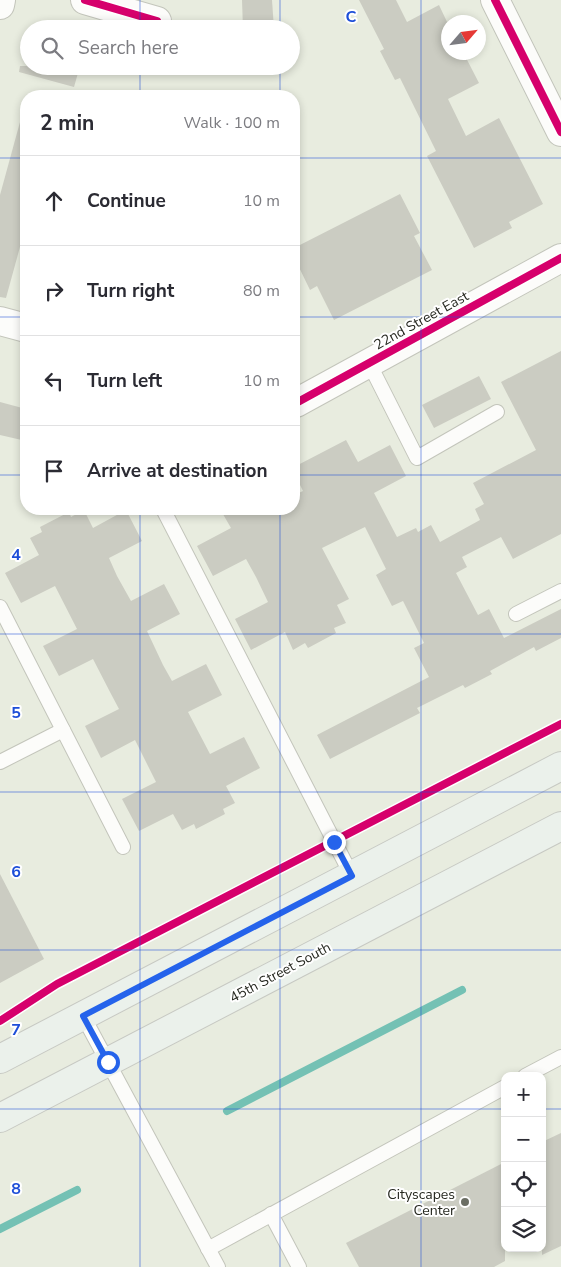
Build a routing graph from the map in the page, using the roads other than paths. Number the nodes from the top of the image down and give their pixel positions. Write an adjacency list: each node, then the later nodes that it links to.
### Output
1 (2, 0): 4 (street)
2 (86, 0): 5 (street)
3 (495, 0): 6 (street)
4 (0, 5)
5 (154, 20)
6 (561, 132)
7 (561, 258): 10 (street, 22nd Street East)
8 (0, 321): 9 (street)
9 (20, 326)
10 (369, 363): 11 (street, 22nd Street East); 12 (lane)
11 (300, 401)
12 (498, 412)
13 (165, 515): 22 (lane)
14 (561, 592): 16 (lane)
15 (0, 607): 17 (lane)
16 (516, 614)
17 (63, 730): 18 (lane); 21 (lane)
18 (0, 762)
19 (561, 766): 22 (main road)
20 (561, 826): 26 (main road, 45th Street South)
21 (123, 847)
22 (352, 876): 23 (main road)
23 (83, 1016): 25 (main road); 26 (lane)
24 (561, 1057): 27 (lane)
25 (0, 1059)
26 (108, 1062): 29 (main road, 45th Street South); 31 (lane)
27 (533, 1072)
28 (501, 1089): 30 (lane)
29 (0, 1118)
30 (271, 1214): 31 (lane); 33 (lane)
31 (208, 1249): 32 (lane)
32 (218, 1267)
33 (299, 1267)

